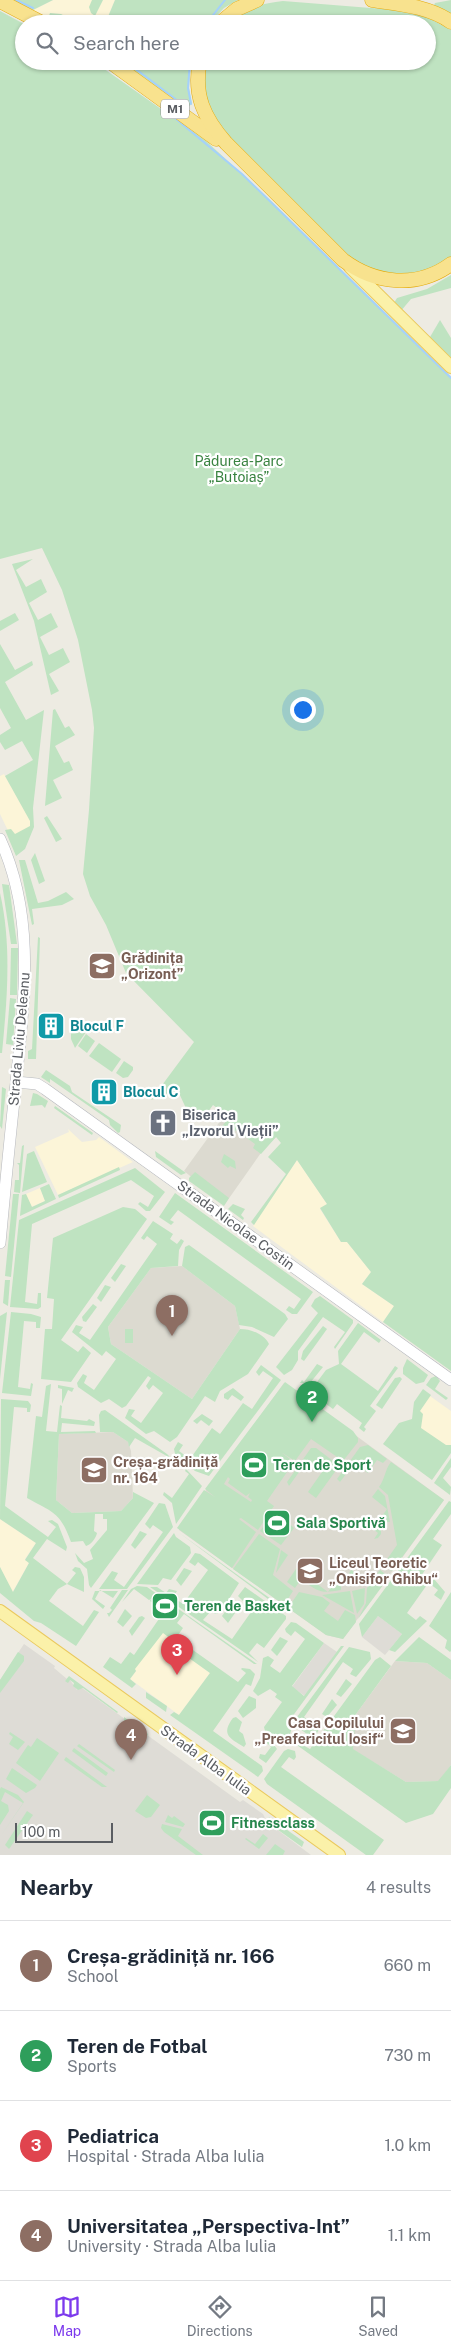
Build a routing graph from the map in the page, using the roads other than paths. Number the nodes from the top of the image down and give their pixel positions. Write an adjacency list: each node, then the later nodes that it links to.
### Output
1 (257, 0): 5 (highway)
2 (372, 0): 6 (highway)
3 (0, 1): 4 (highway)
4 (27, 15)
5 (230, 15)
6 (451, 22)
7 (121, 70): 9 (highway, M1)
8 (199, 70): 9 (highway)
9 (240, 158): 10 (highway)
10 (343, 260): 11 (highway); 12 (main road)
11 (451, 264)
12 (451, 367)
13 (0, 839): 14 (main road, Strada Liviu Deleanu)
14 (16, 1082): 15 (main road, Strada Liviu Deleanu); 16 (main road, Strada Nicolae Costin)
15 (0, 1243)
16 (451, 1380)
17 (0, 1611): 18 (main road, Strada Alba Iulia)
18 (339, 1855)

